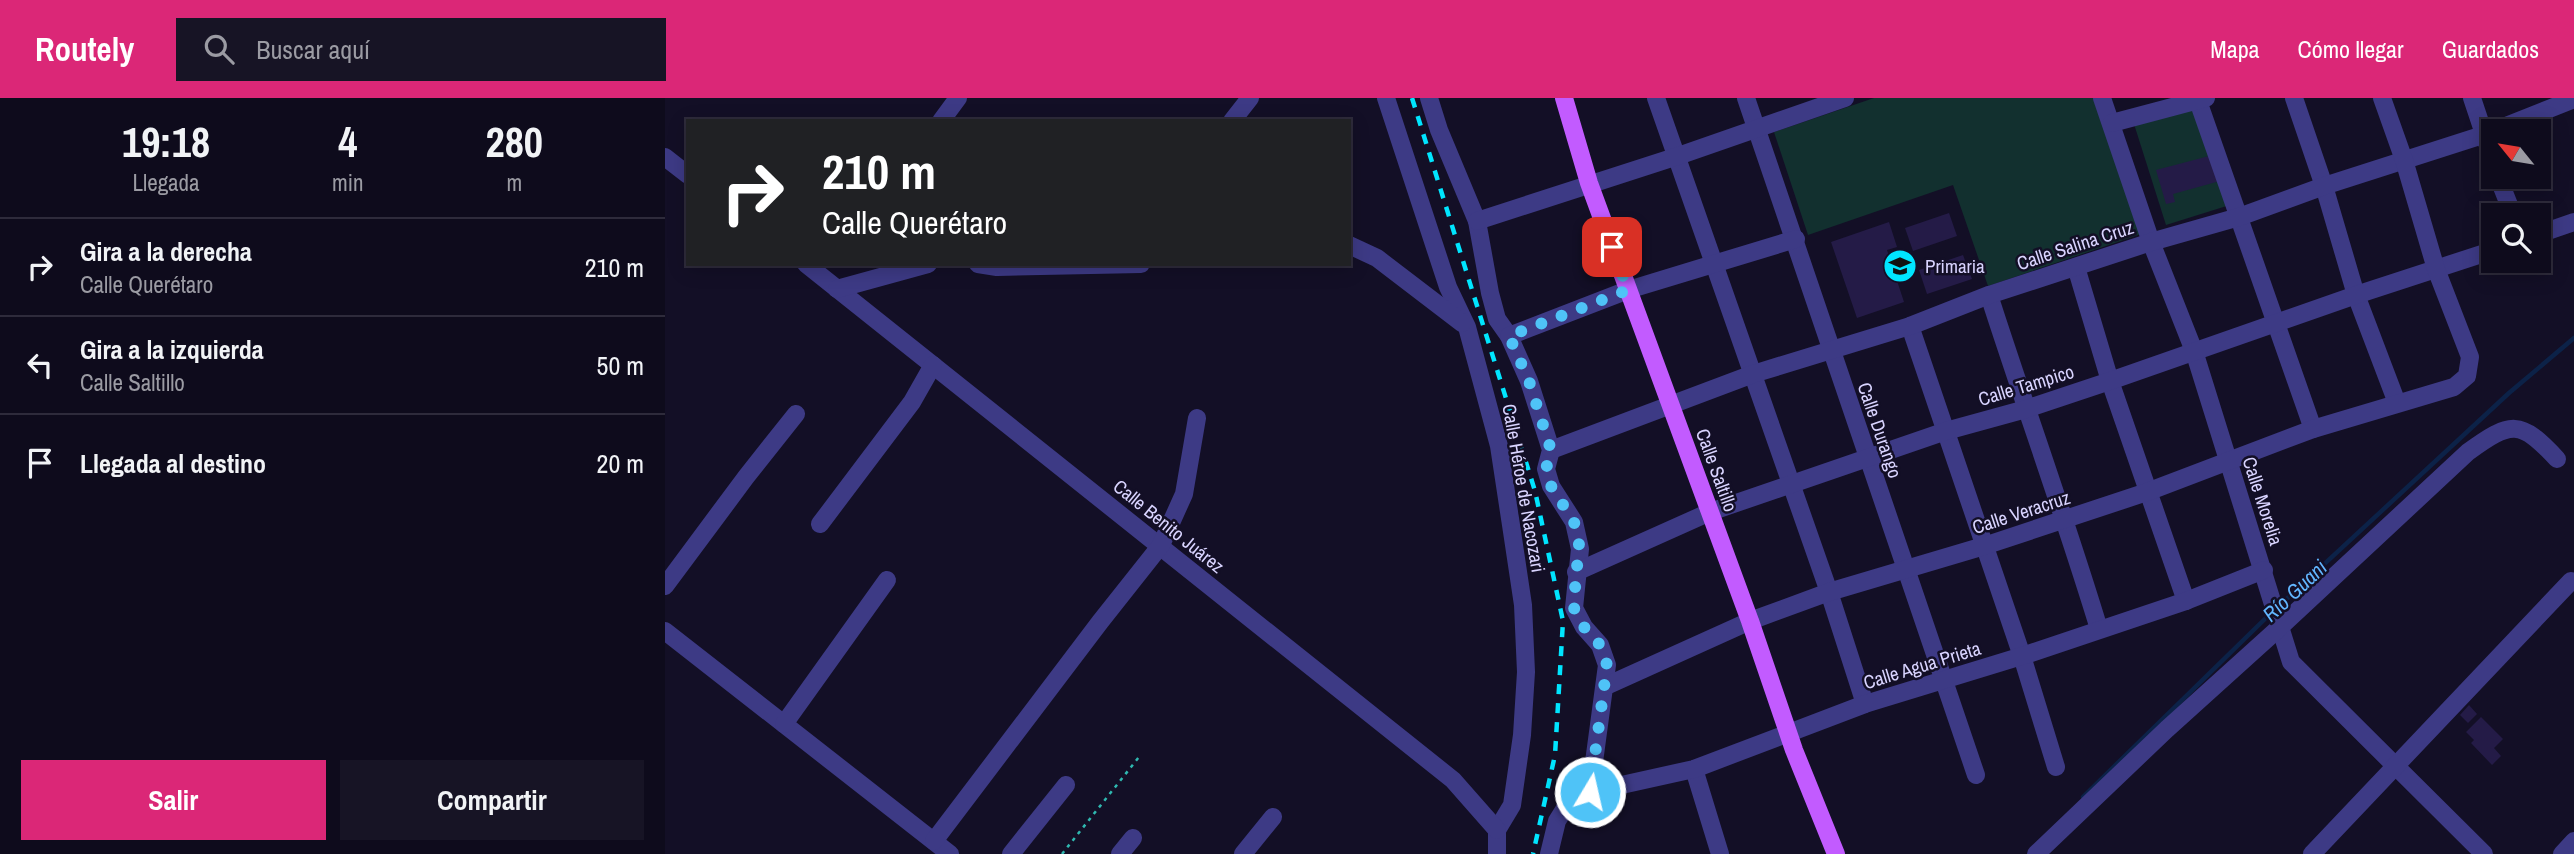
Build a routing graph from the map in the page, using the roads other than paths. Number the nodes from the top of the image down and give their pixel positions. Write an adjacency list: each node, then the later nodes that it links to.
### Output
1 (958, 98): 15 (street)
2 (1250, 98): 16 (street)
3 (1386, 98): 49 (street, Calle Héroe de Nacozari)
4 (1429, 98): 29 (street)
5 (1564, 98): 26 (main road, Calle Saltillo)
6 (1656, 98): 22 (street)
7 (1746, 98): 19 (street, Calle Durango)
8 (2102, 98): 18 (street, Calle Morelia)
9 (2294, 98): 27 (street)
10 (2382, 98): 24 (street)
11 (2472, 98): 20 (street)
12 (1837, 99): 19 (street)
13 (2200, 99): 18 (street); 28 (street)
14 (2574, 99): 17 (street, Calle Salina Cruz)
15 (942, 119)
16 (1234, 119)
17 (2523, 119)
18 (2112, 123): 33 (street, Calle Morelia)
19 (1756, 128): 22 (street); 32 (street, Calle Durango)
20 (2481, 128)
21 (2481, 136): 24 (street, Calle Salina Cruz)
22 (1678, 156): 26 (street); 36 (street)
23 (665, 157): 25 (street)
24 (2404, 160): 27 (street, Calle Salina Cruz); 41 (street)
25 (686, 173)
26 (1589, 183): 29 (street); 44 (main road, Calle Saltillo)
27 (2324, 186): 28 (street, Calle Salina Cruz); 46 (street)
28 (2239, 217): 33 (street, Calle Salina Cruz); 47 (street)
29 (1477, 220): 50 (street)
30 (2574, 222): 31 (street)
31 (2551, 230)
32 (1795, 239): 36 (street); 51 (street, Calle Durango)
33 (2151, 242): 40 (street, Calle Salina Cruz); 52 (street, Calle Morelia)
34 (1351, 246): 49 (street)
35 (2481, 254): 41 (street, Calle Tampico)
36 (1716, 264): 44 (street); 54 (street)
37 (921, 266): 43 (street)
38 (991, 266): 39 (street)
39 (1045, 266)
40 (2076, 267): 45 (street, Calle Salina Cruz); 55 (street)
41 (2435, 269): 46 (street, Calle Tampico); 56 (street, Calle Veracruz)
42 (827, 270): 43 (street, Calle Benito Juárez)
43 (837, 289): 53 (street, Calle Benito Juárez)
44 (1628, 290): 50 (street); 57 (main road, Calle Saltillo)
45 (1989, 295): 48 (street, Calle Salina Cruz); 58 (street)
46 (2356, 295): 47 (street, Calle Tampico); 56 (street)
47 (2276, 322): 52 (street, Calle Tampico); 61 (street)
48 (1910, 326): 51 (street, Calle Salina Cruz); 62 (street)
49 (1467, 327): 99 (street, Calle Héroe de Nacozari)
50 (1509, 336): 63 (street)
51 (1830, 349): 54 (street, Calle Salina Cruz); 64 (street, Calle Durango)
52 (2194, 351): 55 (street, Calle Tampico); 66 (street, Calle Morelia)
53 (933, 365): 71 (street); 72 (street, Calle Benito Juárez)
54 (1753, 374): 57 (street, Calle Salina Cruz); 67 (street)
55 (2110, 381): 58 (street, Calle Tampico); 68 (street)
56 (2397, 403): 61 (street, Calle Veracruz)
57 (1670, 405): 63 (street, Calle Salina Cruz); 69 (main road, Calle Saltillo)
58 (2026, 409): 62 (street, Calle Tampico); 70 (street)
59 (796, 414): 79 (street)
60 (1197, 418): 72 (street)
61 (2313, 429): 66 (street, Calle Veracruz)
62 (1946, 431): 64 (street, Calle Tampico); 73 (street)
63 (1551, 450): 75 (street)
64 (1868, 458): 67 (street, Calle Tampico); 74 (street, Calle Durango)
65 (2557, 459): 83 (street)
66 (2228, 461): 68 (street, Calle Veracruz); 76 (street, Calle Morelia)
67 (1790, 485): 69 (street, Calle Tampico); 80 (street)
68 (2147, 492): 70 (street, Calle Veracruz); 81 (street)
69 (1710, 512): 75 (street, Calle Tampico); 82 (main road, Calle Saltillo)
70 (2066, 519): 73 (street, Calle Veracruz); 84 (street)
71 (820, 524)
72 (1161, 545): 99 (street, Calle Benito Juárez); 101 (street)
73 (1984, 546): 74 (street, Calle Veracruz); 86 (street)
74 (1908, 569): 80 (street, Calle Veracruz); 87 (street, Calle Durango)
75 (1576, 572): 88 (street)
76 (2266, 575): 81 (street, Calle Agua Prieta); 83 (street, Calle Morelia)
77 (887, 580): 90 (street)
78 (2571, 581): 92 (street)
79 (665, 586)
80 (1829, 592): 82 (street, Calle Veracruz); 89 (street)
81 (2186, 601): 84 (street, Calle Agua Prieta)
82 (1750, 621): 88 (street, Calle Veracruz); 91 (main road, Calle Saltillo)
83 (2279, 622): 92 (street, Calle Morelia); 111 (street)
84 (2099, 629): 86 (street, Calle Agua Prieta)
85 (665, 631): 90 (street)
86 (2022, 656): 87 (street, Calle Agua Prieta); 93 (street)
87 (1944, 679): 89 (street, Calle Agua Prieta); 95 (street, Calle Durango)
88 (1606, 685): 97 (street)
89 (1865, 704): 91 (street, Calle Agua Prieta)
90 (784, 724): 101 (street)
91 (1788, 733): 94 (street, Calle Agua Prieta); 110 (main road, Calle Saltillo)
92 (2397, 765): 112 (street); 113 (street, Calle Morelia)
93 (2056, 767)
94 (1694, 769): 97 (street, Calle Agua Prieta); 109 (street)
95 (1976, 775)
96 (1066, 785): 104 (street)
97 (1590, 792): 108 (street)
98 (1273, 817): 106 (street)
99 (1497, 830): 107 (street, Calle Héroe de Nacozari)
100 (1133, 838): 105 (street)
101 (935, 841): 103 (street)
102 (2574, 841): 114 (street)
103 (950, 854)
104 (1011, 854)
105 (1120, 854)
106 (1243, 854)
107 (1497, 854)
108 (1549, 854)
109 (1720, 854)
110 (1836, 854)
111 (2036, 854)
112 (2312, 854)
113 (2484, 854)
114 (2562, 854)

